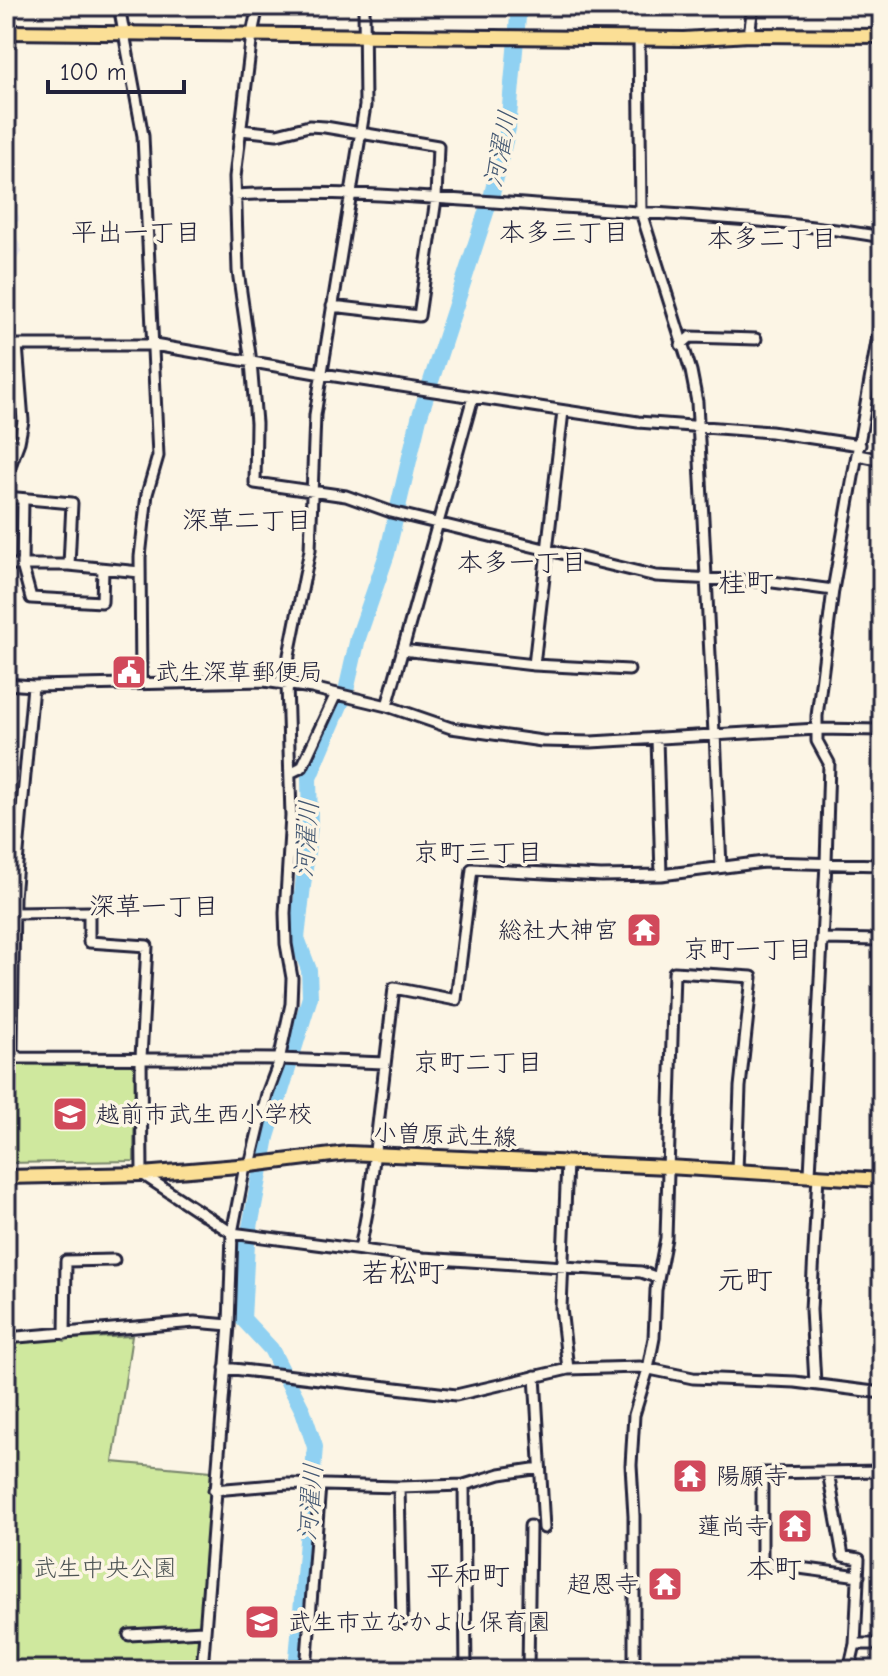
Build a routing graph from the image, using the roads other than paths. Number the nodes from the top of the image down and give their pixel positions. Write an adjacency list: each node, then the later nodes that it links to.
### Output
1 (119, 6): 6 (street)
2 (258, 6): 7 (street)
3 (364, 6): 8 (street)
4 (753, 6): 9 (street)
5 (6, 32): 6 (main road)
6 (124, 34): 7 (main road); 25 (street)
7 (252, 34): 8 (main road); 12 (street)
8 (364, 34): 11 (main road); 13 (street)
9 (749, 35): 10 (main road); 11 (main road)
10 (882, 36)
11 (639, 38): 17 (street)
12 (241, 130): 13 (street); 14 (street)
13 (360, 132): 15 (street); 16 (street)
14 (235, 195): 15 (street); 27 (street)
15 (350, 196): 16 (street); 19 (street)
16 (436, 199): 17 (street); 19 (street)
17 (641, 212): 18 (street); 26 (street)
18 (882, 237)
19 (332, 306): 28 (street)
20 (882, 313): 21 (street)
21 (880, 337): 32 (street)
22 (756, 339): 26 (street)
23 (6, 345): 24 (street)
24 (17, 345): 25 (street); 34 (street)
25 (154, 345): 27 (street); 44 (street)
26 (681, 345): 31 (street)
27 (251, 362): 28 (street); 35 (street)
28 (322, 374): 29 (street); 35 (street)
29 (473, 397): 30 (street); 38 (street)
30 (563, 411): 31 (street); 39 (street)
31 (698, 425): 32 (street); 45 (street)
32 (859, 450): 33 (street); 46 (street)
33 (882, 460)
34 (6, 477)
35 (312, 491): 38 (street); 51 (street)
36 (6, 497): 37 (street)
37 (23, 499): 41 (street); 42 (street)
38 (437, 523): 39 (street); 47 (street)
39 (548, 549): 45 (street); 48 (street)
40 (6, 565): 41 (street)
41 (22, 565): 42 (street); 43 (street)
42 (69, 565): 43 (street)
43 (103, 569): 44 (street)
44 (140, 572): 50 (street)
45 (706, 578): 46 (street); 58 (street)
46 (833, 590): 56 (street)
47 (402, 650): 48 (street); 55 (street)
48 (534, 665): 49 (street)
49 (629, 670)
50 (141, 683): 51 (street); 53 (street)
51 (287, 683): 54 (street); 60 (street)
52 (6, 684): 53 (street)
53 (33, 686): 65 (street)
54 (336, 694): 55 (street); 60 (street)
55 (387, 706): 59 (street)
56 (817, 729): 57 (street); 58 (street); 61 (street)
57 (882, 730)
58 (714, 733): 59 (street); 63 (street)
59 (657, 738): 64 (street)
60 (290, 773): 71 (street)
61 (826, 863): 62 (street); 63 (street); 67 (street)
62 (882, 865)
63 (721, 867): 64 (street)
64 (661, 875): 72 (street)
65 (10, 897): 66 (street)
66 (14, 913): 69 (street); 70 (street)
67 (823, 939): 68 (street); 79 (street)
68 (882, 940)
69 (9, 1042): 70 (street)
70 (141, 1058): 71 (street); 78 (street)
71 (279, 1059): 72 (street); 75 (street)
72 (385, 1063): 73 (street)
73 (375, 1154): 74 (main road, 小曽原武生線); 75 (main road, 小曽原武生線); 83 (street)
74 (567, 1162): 76 (main road, 小曽原武生線); 85 (street)
75 (253, 1165): 78 (main road, 小曽原武生線); 82 (street)
76 (668, 1167): 77 (main road, 小曽原武生線); 77 (street); 86 (street)
77 (737, 1171): 79 (main road, 小曽原武生線)
78 (142, 1174): 80 (main road, 小曽原武生線); 82 (street)
79 (814, 1174): 81 (main road, 小曽原武生線); 94 (street)
80 (6, 1177)
81 (882, 1180)
82 (232, 1233): 83 (street); 87 (street)
83 (360, 1249): 85 (street)
84 (114, 1260): 88 (street)
85 (560, 1267): 86 (street); 91 (street)
86 (658, 1278): 92 (street)
87 (229, 1325): 88 (street); 90 (street)
88 (65, 1334): 89 (street)
89 (6, 1338)
90 (225, 1368): 93 (street); 102 (street)
91 (568, 1369): 92 (street); 93 (street)
92 (648, 1369): 94 (street); 115 (street)
93 (535, 1376): 96 (street)
94 (815, 1383): 95 (street)
95 (882, 1393)
96 (540, 1468): 100 (street); 104 (street)
97 (882, 1471): 98 (street)
98 (828, 1472): 105 (street); 105 (street)
99 (320, 1485): 101 (street); 102 (street); 112 (street)
100 (464, 1485): 101 (street); 113 (street)
101 (399, 1487): 106 (street)
102 (214, 1490): 107 (street)
103 (530, 1526): 114 (street)
104 (544, 1528)
105 (859, 1576): 109 (street)
106 (402, 1620)
107 (203, 1631): 108 (street); 111 (street)
108 (129, 1635)
109 (855, 1644): 110 (street); 116 (street)
110 (882, 1644)
111 (202, 1670)
112 (306, 1670)
113 (466, 1670)
114 (528, 1670)
115 (634, 1670)
116 (849, 1670)

